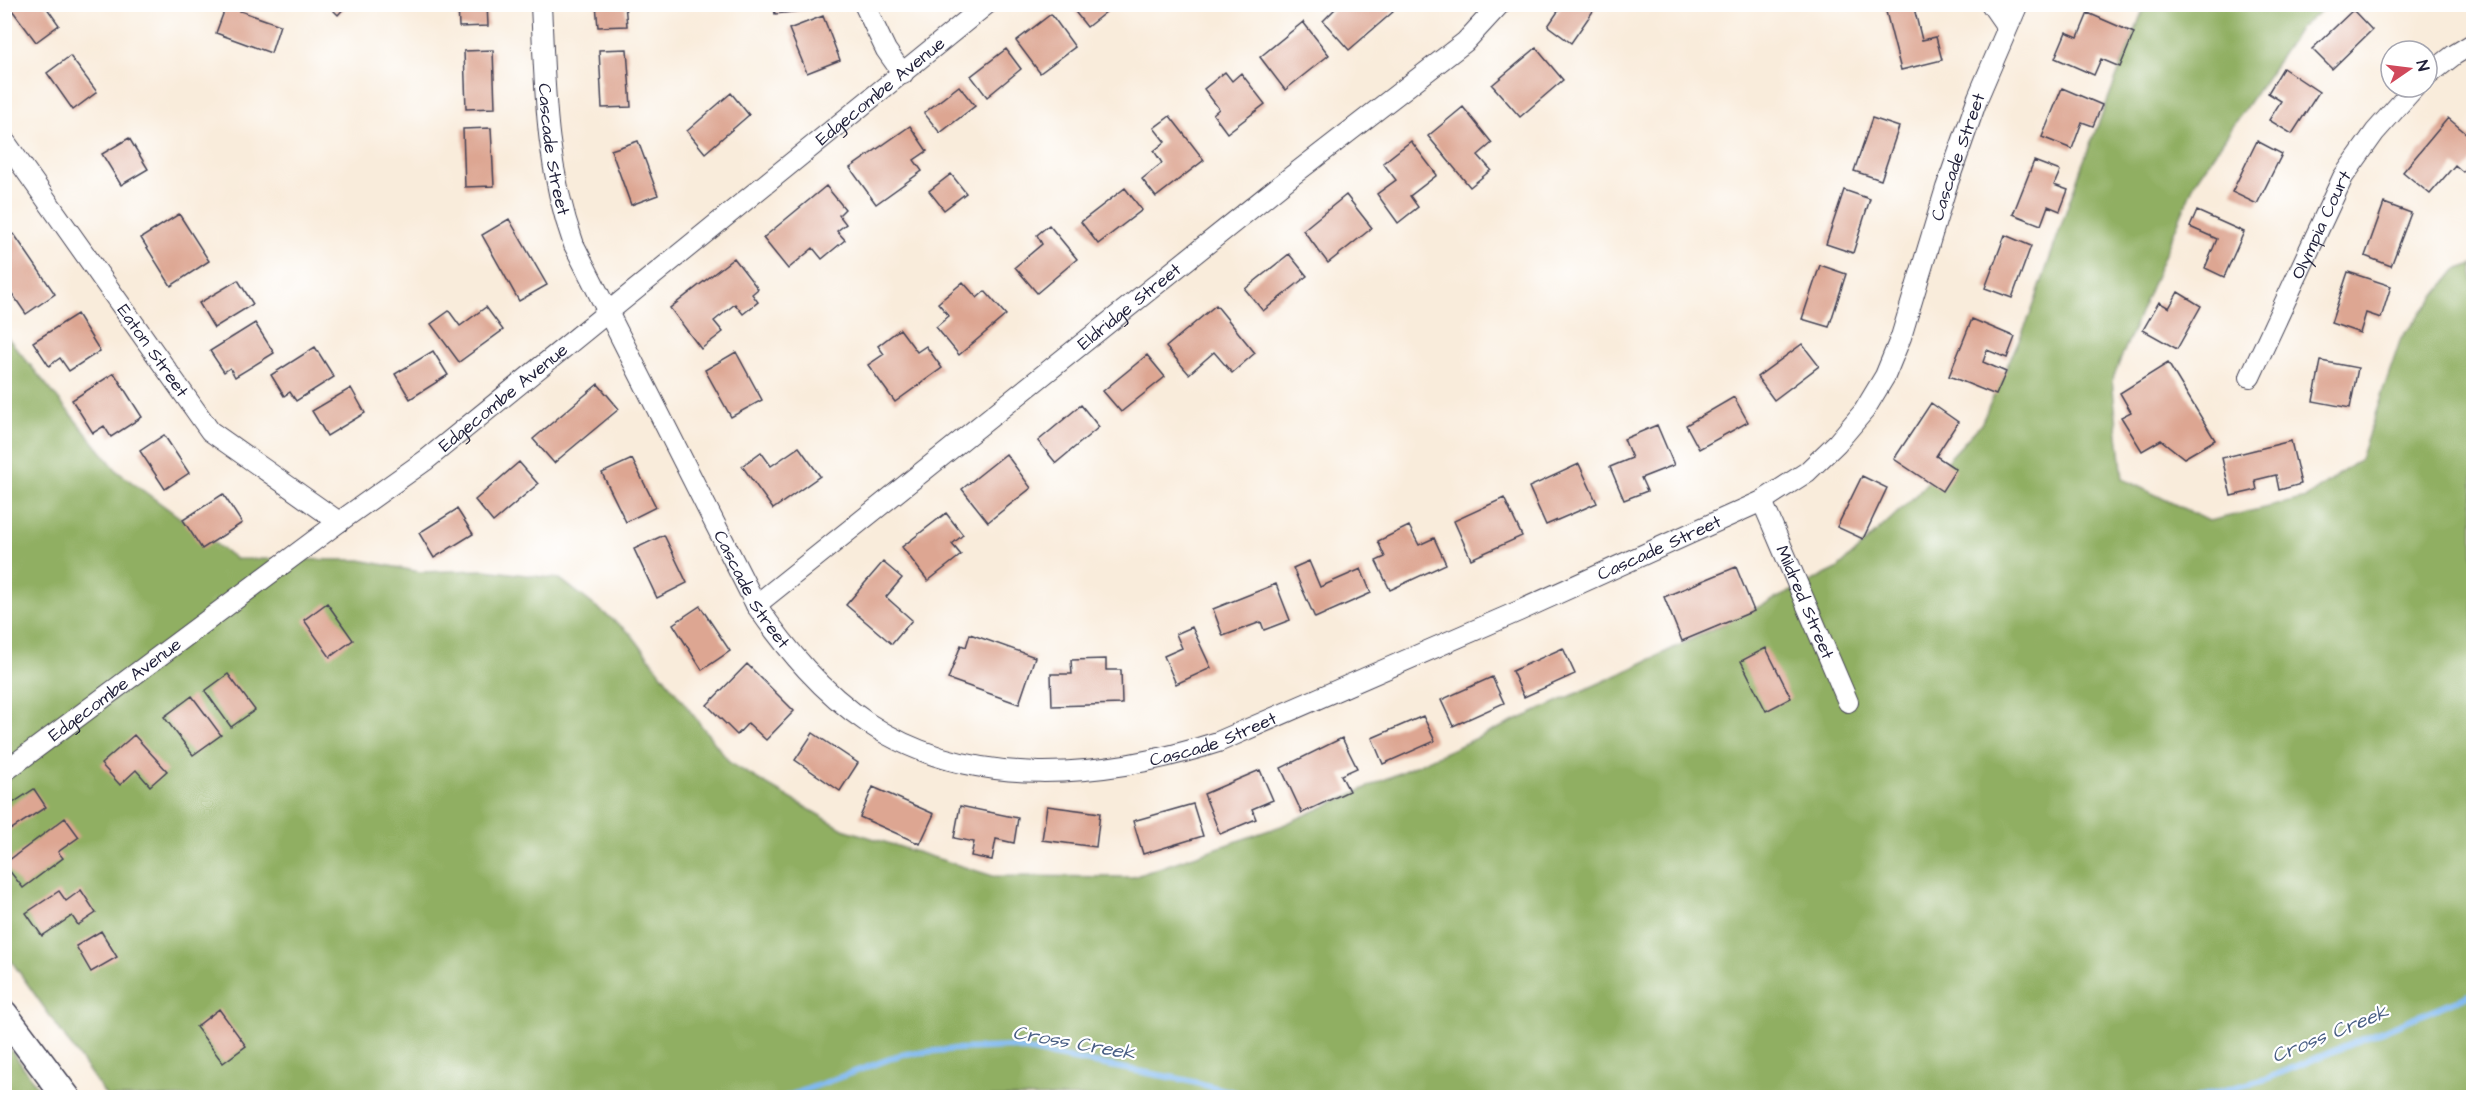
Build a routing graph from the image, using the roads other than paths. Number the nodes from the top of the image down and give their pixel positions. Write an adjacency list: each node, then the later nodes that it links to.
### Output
1 (541, 4): 13 (street, Cascade Street)
2 (864, 4): 10 (street)
3 (987, 4): 10 (street, Edgecombe Avenue)
4 (1500, 4): 17 (street, Eldridge Street)
5 (1991, 4): 7 (street)
6 (2018, 4): 7 (street, Cascade Street)
7 (2007, 27): 15 (street, Cascade Street)
8 (2474, 44): 9 (street)
9 (2439, 67)
10 (903, 74): 13 (street, Edgecombe Avenue)
11 (2404, 99): 14 (street, Olympia Court)
12 (4, 140): 16 (street, Eaton Street)
13 (609, 314): 16 (street, Edgecombe Avenue); 17 (street, Cascade Street)
14 (2250, 377)
15 (1762, 501): 17 (street, Cascade Street); 18 (street, Mildred Street)
16 (339, 522): 19 (street, Edgecombe Avenue)
17 (756, 605)
18 (1848, 702)
19 (4, 772)
20 (4, 1014): 21 (street)
21 (67, 1098)

